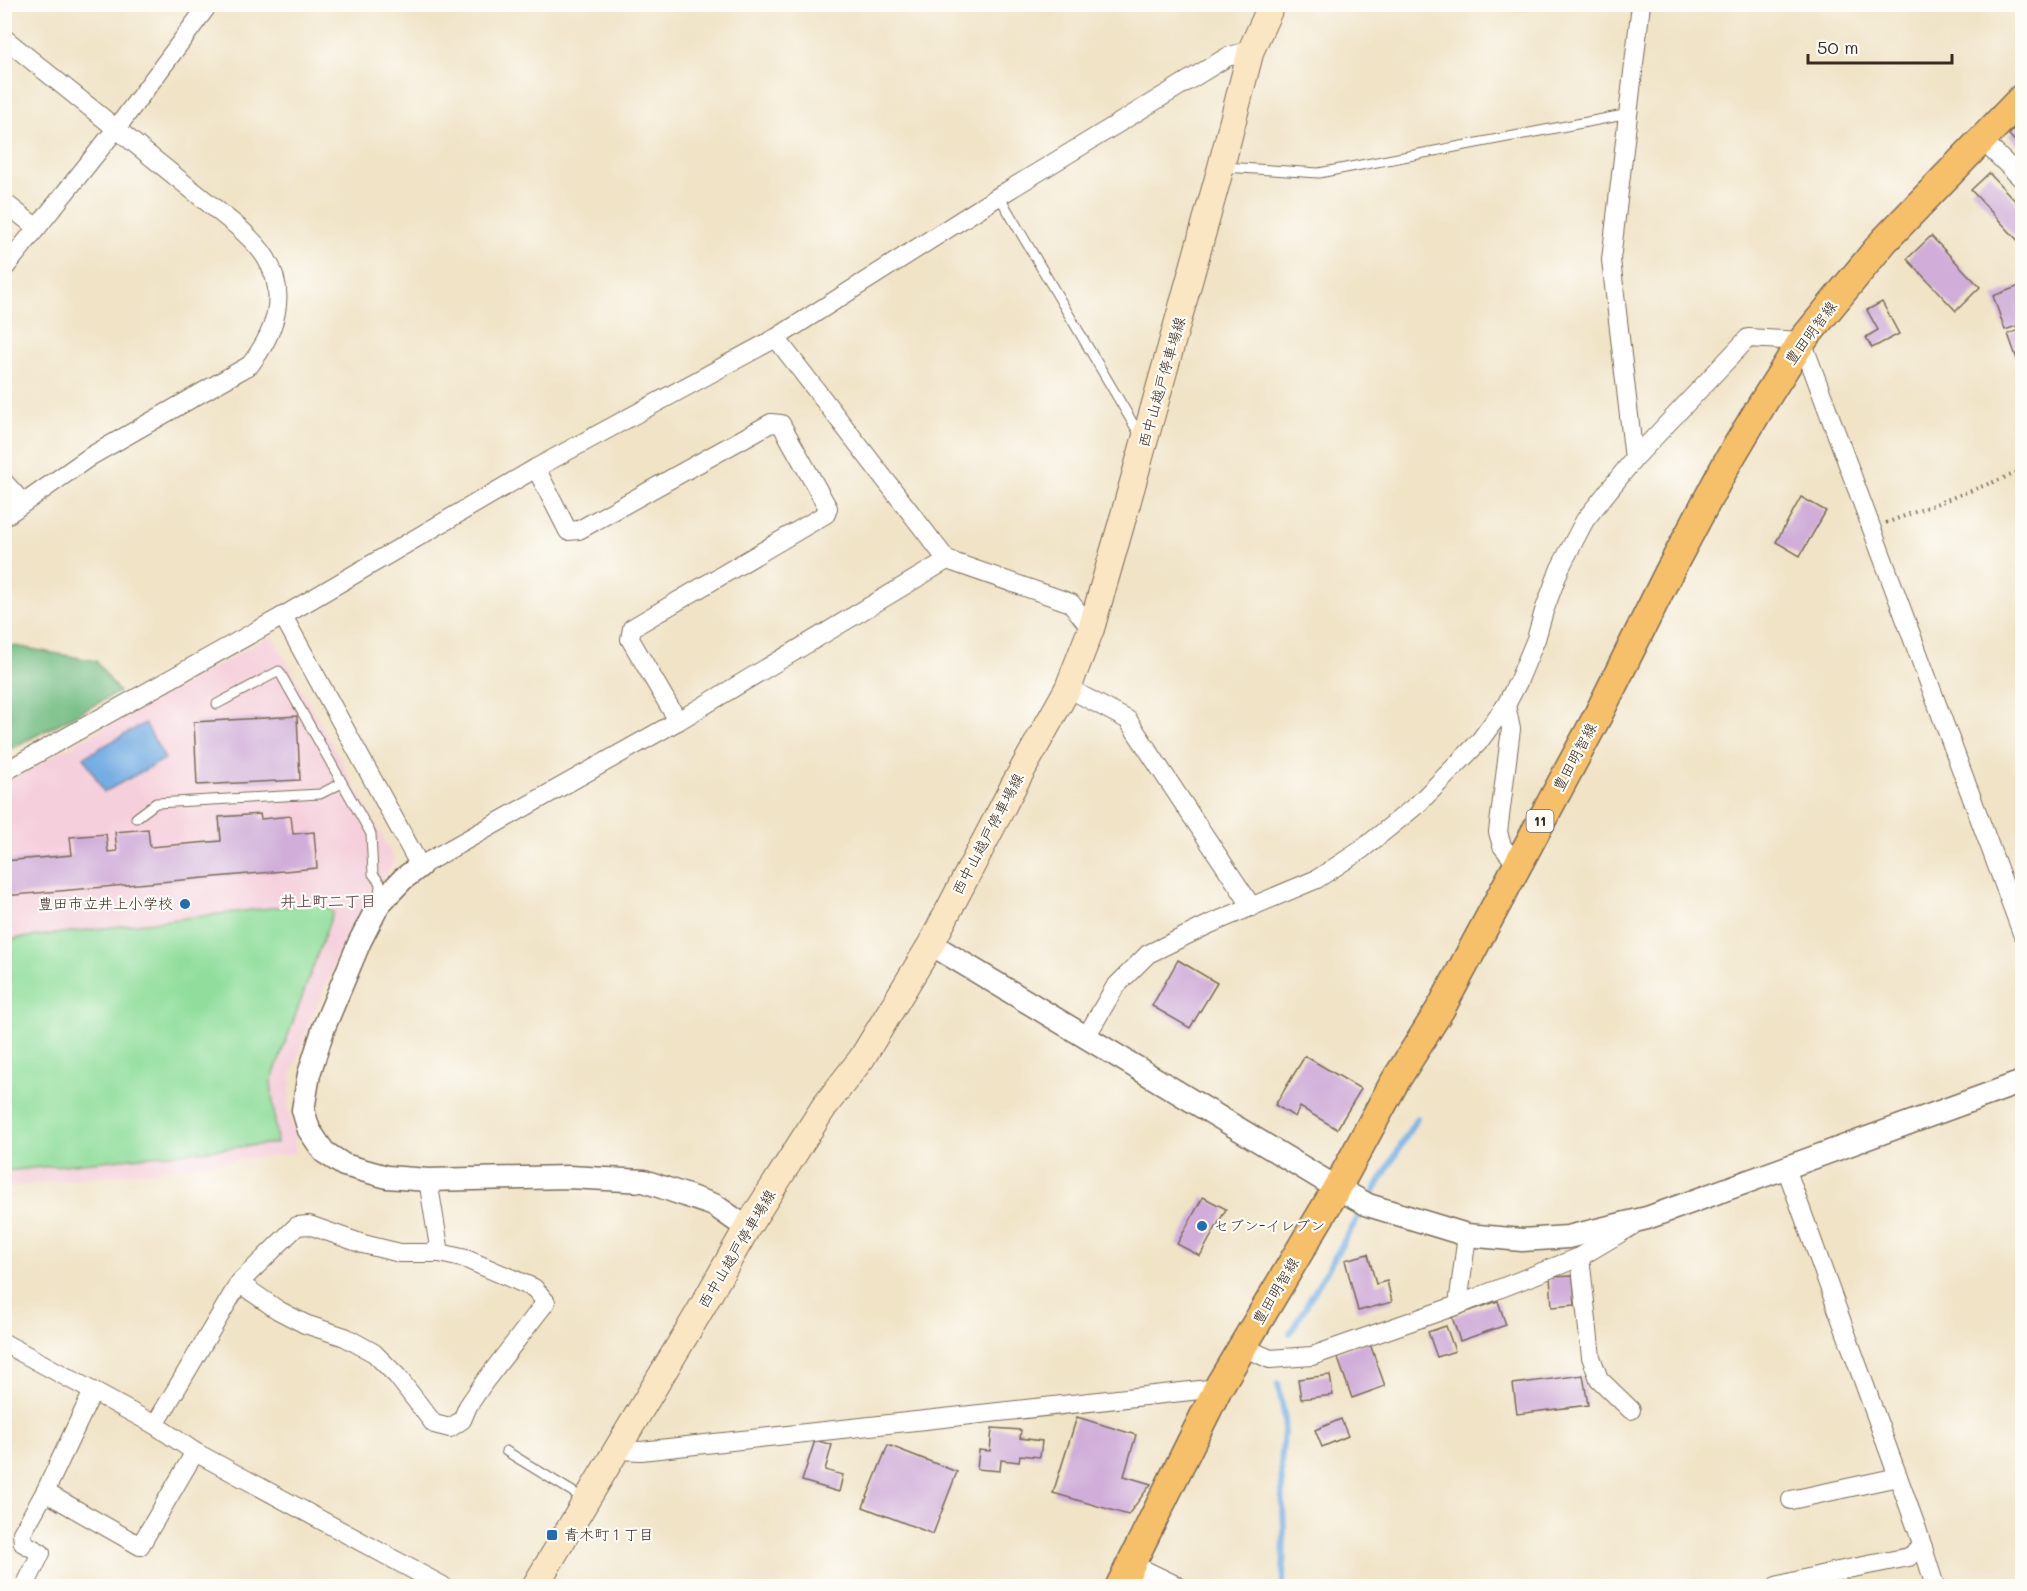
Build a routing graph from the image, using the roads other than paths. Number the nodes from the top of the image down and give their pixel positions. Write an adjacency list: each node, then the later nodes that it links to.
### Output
1 (209, 4): 8 (street)
2 (1272, 4): 5 (main road, 西中山越戸停車場線)
3 (1641, 4): 7 (street)
4 (4, 38): 8 (street)
5 (1251, 50): 10 (main road, 西中山越戸停車場線); 12 (street)
6 (2022, 98): 9 (main road, 豊田明智線 / 11)
7 (1629, 114): 10 (lane); 19 (street)
8 (116, 129): 14 (street); 22 (street)
9 (1983, 141): 11 (street); 17 (main road, 豊田明智線 / 11)
10 (1221, 167): 18 (main road, 西中山越戸停車場線)
11 (2022, 180)
12 (999, 196): 16 (street); 18 (lane)
13 (4, 202): 14 (street)
14 (37, 228): 15 (street)
15 (5, 266)
16 (776, 338): 20 (street); 24 (street)
17 (1802, 340): 19 (street); 35 (main road, 豊田明智線 / 11); 38 (street)
18 (1145, 443): 26 (main road, 西中山越戸停車場線)
19 (1634, 459): 29 (street)
20 (536, 468): 25 (street); 30 (street)
21 (4, 482): 22 (street)
22 (23, 503): 23 (street)
23 (4, 517)
24 (947, 561): 26 (street); 30 (street)
25 (283, 616): 31 (street); 34 (street)
26 (1091, 629): 27 (main road, 西中山越戸停車場線)
27 (1068, 688): 37 (street); 39 (main road, 西中山越戸停車場線)
28 (217, 704): 32 (lane)
29 (1506, 705): 35 (street); 37 (street)
30 (678, 721): 34 (street)
31 (4, 772)
32 (342, 783): 33 (lane); 36 (lane)
33 (136, 818)
34 (420, 866): 36 (street)
35 (1518, 866): 44 (main road, 豊田明智線 / 11)
36 (379, 904): 43 (street)
37 (1252, 907): 40 (street)
38 (2022, 933)
39 (931, 944): 40 (street); 46 (main road, 西中山越戸停車場線)
40 (1086, 1037): 44 (street)
41 (2022, 1083): 42 (street)
42 (1786, 1168): 45 (street); 61 (street)
43 (428, 1180): 46 (street); 48 (street)
44 (1337, 1188): 47 (street); 53 (main road, 豊田明智線 / 11)
45 (1647, 1218): 47 (street); 49 (street)
46 (747, 1228): 58 (main road, 西中山越戸停車場線)
47 (1467, 1235): 51 (street)
48 (440, 1253): 50 (street); 50 (street)
49 (1580, 1257): 51 (street); 56 (street)
50 (239, 1283): 57 (street)
51 (1458, 1305): 53 (street)
52 (4, 1342): 55 (street)
53 (1243, 1347): 54 (main road, 豊田明智線 / 11)
54 (1218, 1388): 58 (street); 66 (main road, 豊田明智線 / 11)
55 (93, 1391): 57 (street); 62 (street)
56 (1631, 1410)
57 (155, 1425): 60 (street)
58 (615, 1450): 63 (main road, 西中山越戸停車場線)
59 (506, 1451): 63 (lane)
60 (195, 1452): 62 (street); 68 (street)
61 (1898, 1477): 64 (street); 65 (street)
62 (45, 1492): 67 (street)
63 (586, 1500): 69 (main road, 西中山越戸停車場線)
64 (1791, 1500)
65 (1923, 1547): 71 (street); 72 (street)
66 (1125, 1575): 70 (street)
67 (24, 1587)
68 (443, 1587)
69 (535, 1587)
70 (1178, 1587)
71 (1776, 1587)
72 (1935, 1587)

